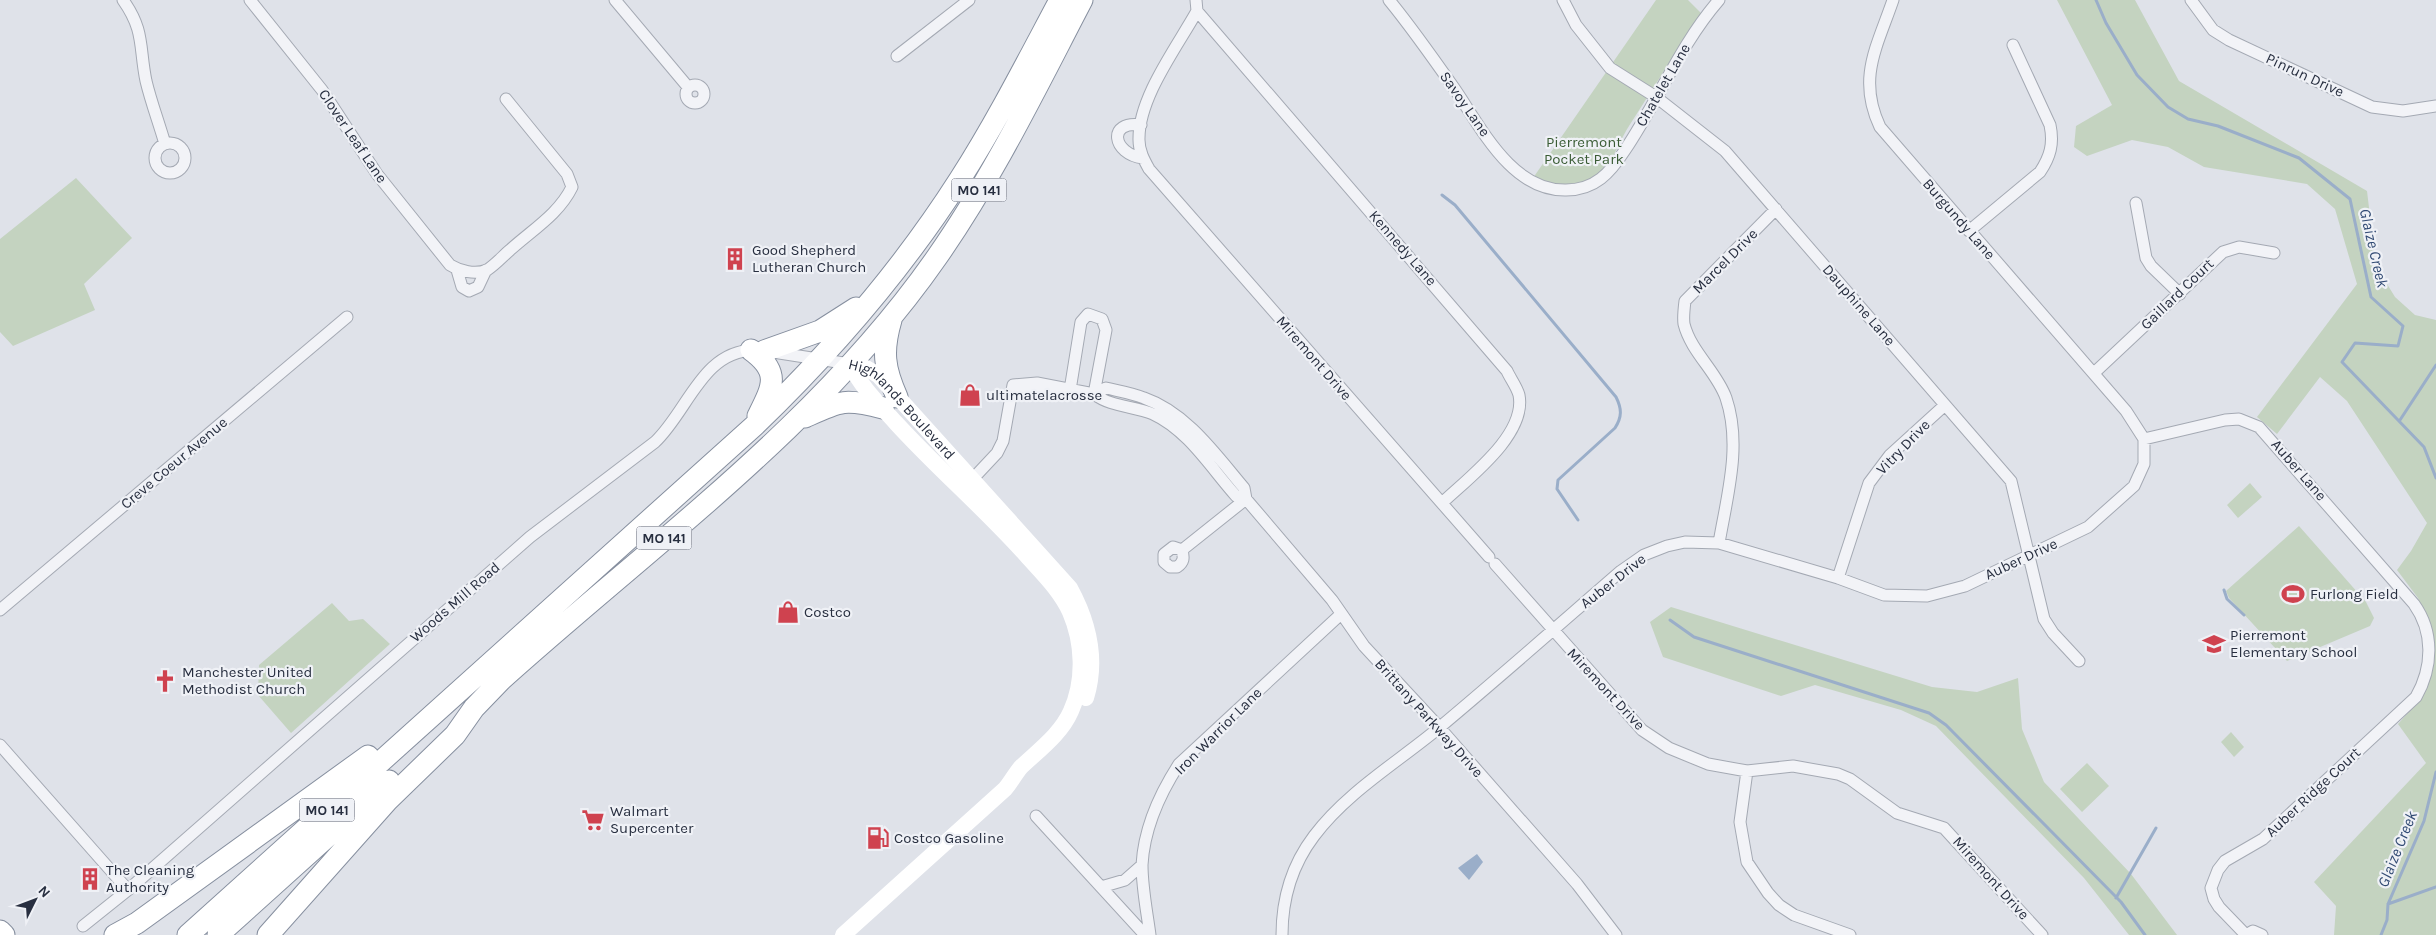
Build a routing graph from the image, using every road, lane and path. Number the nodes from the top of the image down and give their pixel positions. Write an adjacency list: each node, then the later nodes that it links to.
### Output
1 (123, 0): 20 (street)
2 (250, 0): 27 (street, Clover Leaf Lane)
3 (615, 0): 15 (street)
4 (969, 0): 14 (street)
5 (1060, 0): 29 (highway, MO 141)
6 (1082, 0): 32 (highway, MO 141)
7 (1389, 0): 22 (street, Savoy Lane)
8 (1563, 0): 16 (street, Dauphine Lane)
9 (1719, 0): 16 (street, Chatelet Lane)
10 (1893, 0): 25 (street, Burgundy Lane)
11 (2190, 0): 18 (street, Pinrun Drive)
12 (1197, 6): 19 (street, Miremont Drive); 47 (street, Kennedy Lane)
13 (2013, 44): 25 (street)
14 (897, 56)
15 (688, 88)
16 (1656, 97): 22 (street, Chatelet Lane); 24 (street, Dauphine Lane)
17 (506, 99): 28 (street, Clover Leaf Lane)
18 (2436, 106)
19 (1140, 124): 21 (street, Miremont Drive); 21 (street, Miremont Drive)
20 (165, 144)
21 (1142, 158): 47 (street, Miremont Drive)
22 (1554, 190)
23 (2136, 203): 30 (street)
24 (1776, 209): 41 (street, Dauphine Lane); 48 (street, Marcel Drive)
25 (1969, 231): 37 (street, Burgundy Lane)
26 (2274, 252): 30 (street, Gaillard Court)
27 (457, 270): 28 (street); 28 (street, Clover Leaf Lane)
28 (486, 270)
29 (878, 292): 33 (highway, MO 141); 34 (highway)
30 (2180, 294): 37 (street, Gaillard Court)
31 (348, 316): 52 (street, Creve Coeur Avenue)
32 (892, 316): 36 (highway, MO 141); 40 (highway)
33 (844, 332): 35 (highway, MO 141); 36 (highway)
34 (758, 350): 35 (street, Woods Mill Road); 43 (highway); 65 (street, Woods Mill Road)
35 (821, 358): 36 (street, Woods Mill Road); 43 (highway, MO 141)
36 (850, 364): 40 (street, Highlands Boulevard); 42 (highway, MO 141)
37 (2094, 373): 44 (street, Burgundy Lane)
38 (1070, 390): 39 (street, Brittany Parkway Drive); 39 (street); 45 (street, Brittany Parkway Drive)
39 (1094, 394): 46 (street, Brittany Parkway Drive)
40 (890, 403): 42 (highway); 45 (street, Highlands Boulevard)
41 (1945, 405): 50 (street, Dauphine Lane); 51 (street, Vitry Drive)
42 (793, 422): 58 (highway, MO 141)
43 (754, 426): 57 (highway, MO 141)
44 (2144, 439): 50 (street, Auber Drive); 55 (street, Auber Lane)
45 (968, 484): 74 (street, Highlands Boulevard)
46 (1246, 500): 49 (street); 53 (street, Brittany Parkway Drive)
47 (1442, 503): 54 (street, Miremont Drive)
48 (1719, 543): 51 (street, Auber Drive); 54 (street, Auber Drive)
49 (1182, 550)
50 (2030, 556): 51 (street, Auber Drive); 56 (street, Dauphine Lane)
51 (1838, 578)
52 (0, 610)
53 (1341, 614): 59 (street, Brittany Parkway Drive); 63 (street, Iron Warrior Lane)
54 (1552, 630): 59 (street, Auber Drive); 61 (street, Miremont Drive)
55 (2428, 636): 81 (street, Auber Ridge Court)
56 (2079, 661)
57 (466, 684): 67 (highway); 71 (highway, MO 141)
58 (474, 708): 72 (highway, MO 141); 73 (highway)
59 (1439, 727): 77 (street, Auber Drive); 78 (street, Brittany Parkway Drive)
60 (0, 745): 65 (street)
61 (1747, 770): 79 (street); 80 (street, Miremont Drive)
62 (1036, 816): 64 (street)
63 (1142, 865): 64 (street); 76 (street, Iron Warrior Lane)
64 (1101, 887): 75 (street)
65 (128, 890): 66 (street, Woods Mill Road)
66 (83, 926)
67 (132, 929): 70 (highway)
68 (0, 931): 69 (highway)
69 (4, 935)
70 (116, 935)
71 (188, 935)
72 (218, 935)
73 (268, 935)
74 (843, 935)
75 (1145, 935)
76 (1150, 935)
77 (1282, 935)
78 (1616, 935)
79 (1850, 935)
80 (2042, 935)
81 (2246, 935): 82 (street, Auber Ridge Court)
82 (2262, 935)

